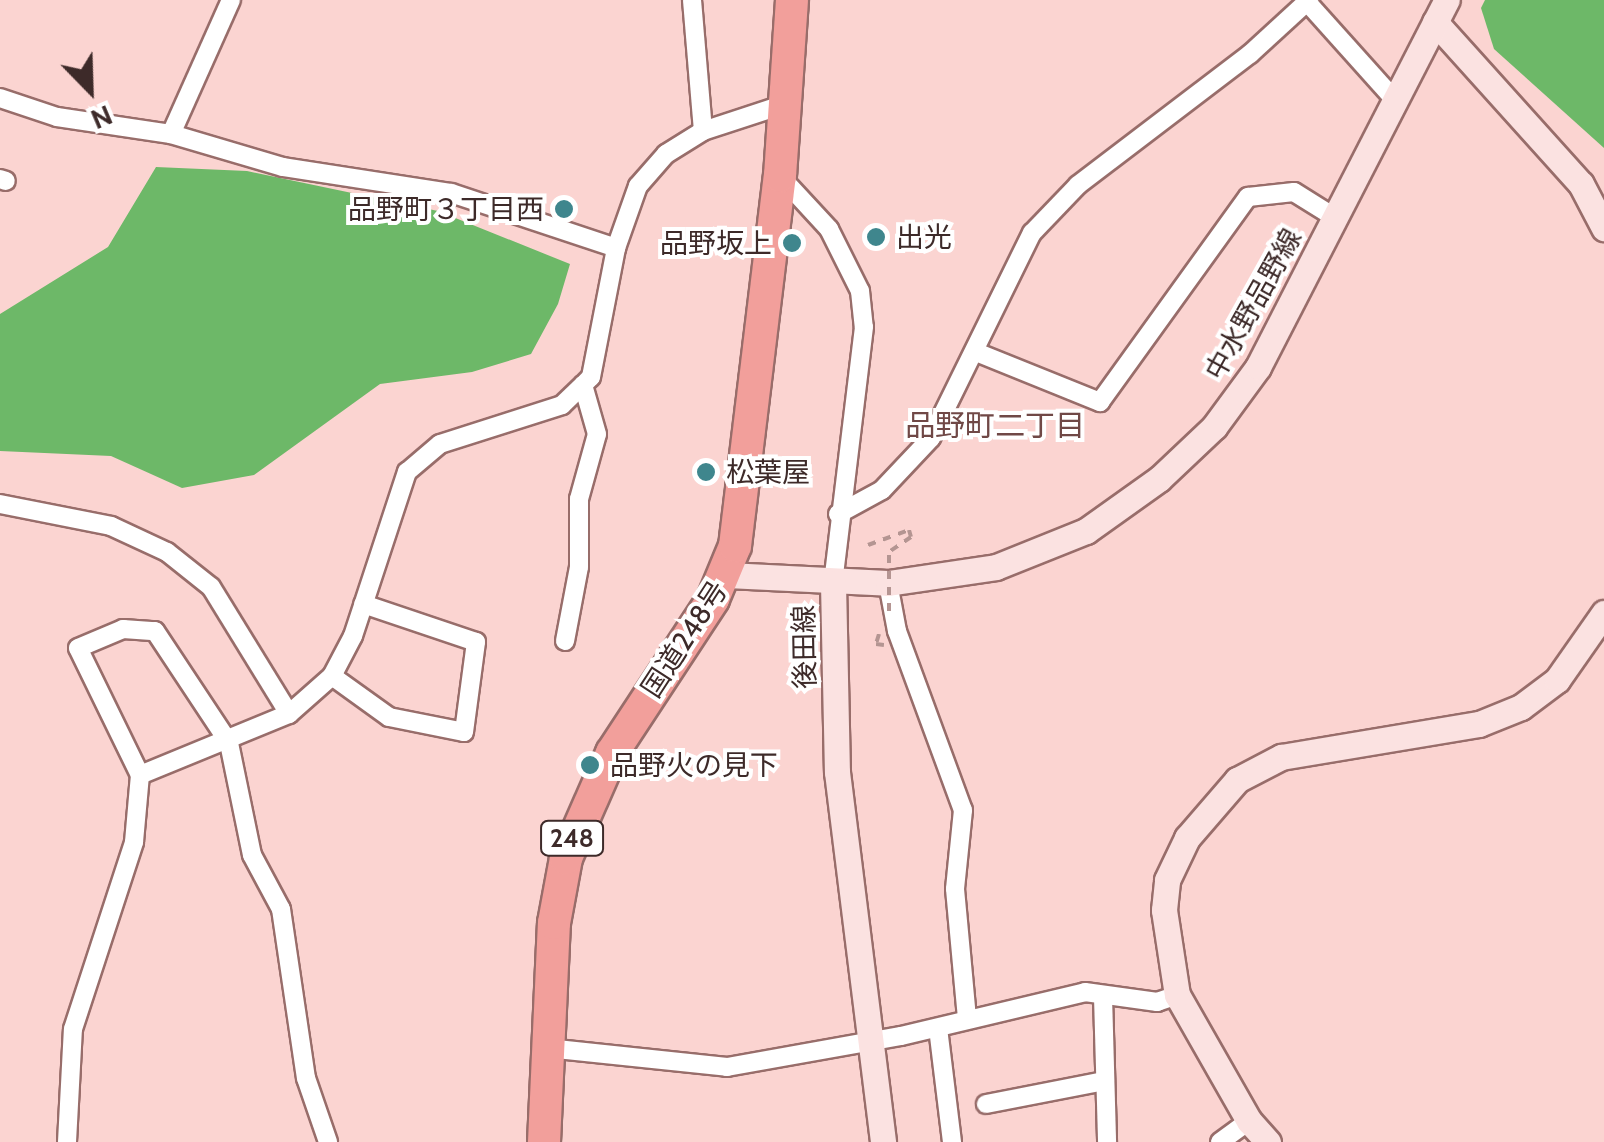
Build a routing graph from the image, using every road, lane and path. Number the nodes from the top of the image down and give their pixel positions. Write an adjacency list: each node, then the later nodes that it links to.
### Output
1 (231, 0): 10 (street)
2 (692, 0): 9 (street)
3 (792, 0): 8 (highway, 国道248号 / 248)
4 (1308, 1): 7 (street); 15 (street)
5 (1441, 11): 7 (street, 中水野品野線); 13 (street)
6 (0, 98): 10 (street)
7 (1395, 100): 12 (street, 中水野品野線)
8 (785, 104): 9 (street); 11 (highway, 国道248号 / 248)
9 (703, 131): 14 (street)
10 (171, 134): 14 (street)
11 (780, 176): 18 (street, 後田線); 20 (highway, 国道248号 / 248)
12 (1334, 217): 15 (street); 21 (street, 中水野品野線)
13 (1604, 228)
14 (616, 248): 16 (street)
15 (976, 352): 18 (street)
16 (583, 385): 23 (street); 26 (street)
17 (0, 504): 30 (street)
18 (838, 514): 22 (street, 後田線)
19 (868, 545): 24 (path, bridge)
20 (727, 575): 22 (street, 中水野品野線); 38 (highway, 国道248号 / 248)
21 (888, 582): 22 (street, 中水野品野線); 35 (street)
22 (833, 583): 37 (street, 後田線)
23 (363, 604): 29 (street); 29 (street)
24 (889, 611)
25 (1604, 613): 33 (street)
26 (565, 640)
27 (876, 641): 28 (path)
28 (884, 645)
29 (332, 676): 30 (street)
30 (289, 714): 31 (street)
31 (230, 743): 32 (street); 32 (street); 43 (street)
32 (140, 775): 42 (street)
33 (1177, 995): 34 (street); 41 (street)
34 (1103, 996): 35 (street); 39 (street)
35 (967, 1018): 36 (street)
36 (938, 1028): 37 (street); 46 (street)
37 (871, 1042): 38 (street); 45 (street, 後田線)
38 (547, 1048): 44 (highway, 国道248号 / 248)
39 (1104, 1080): 40 (street); 47 (street)
40 (986, 1104)
41 (1249, 1120): 48 (street); 49 (street)
42 (68, 1142)
43 (328, 1142)
44 (544, 1142)
45 (883, 1142)
46 (952, 1142)
47 (1107, 1142)
48 (1220, 1142)
49 (1268, 1142)

